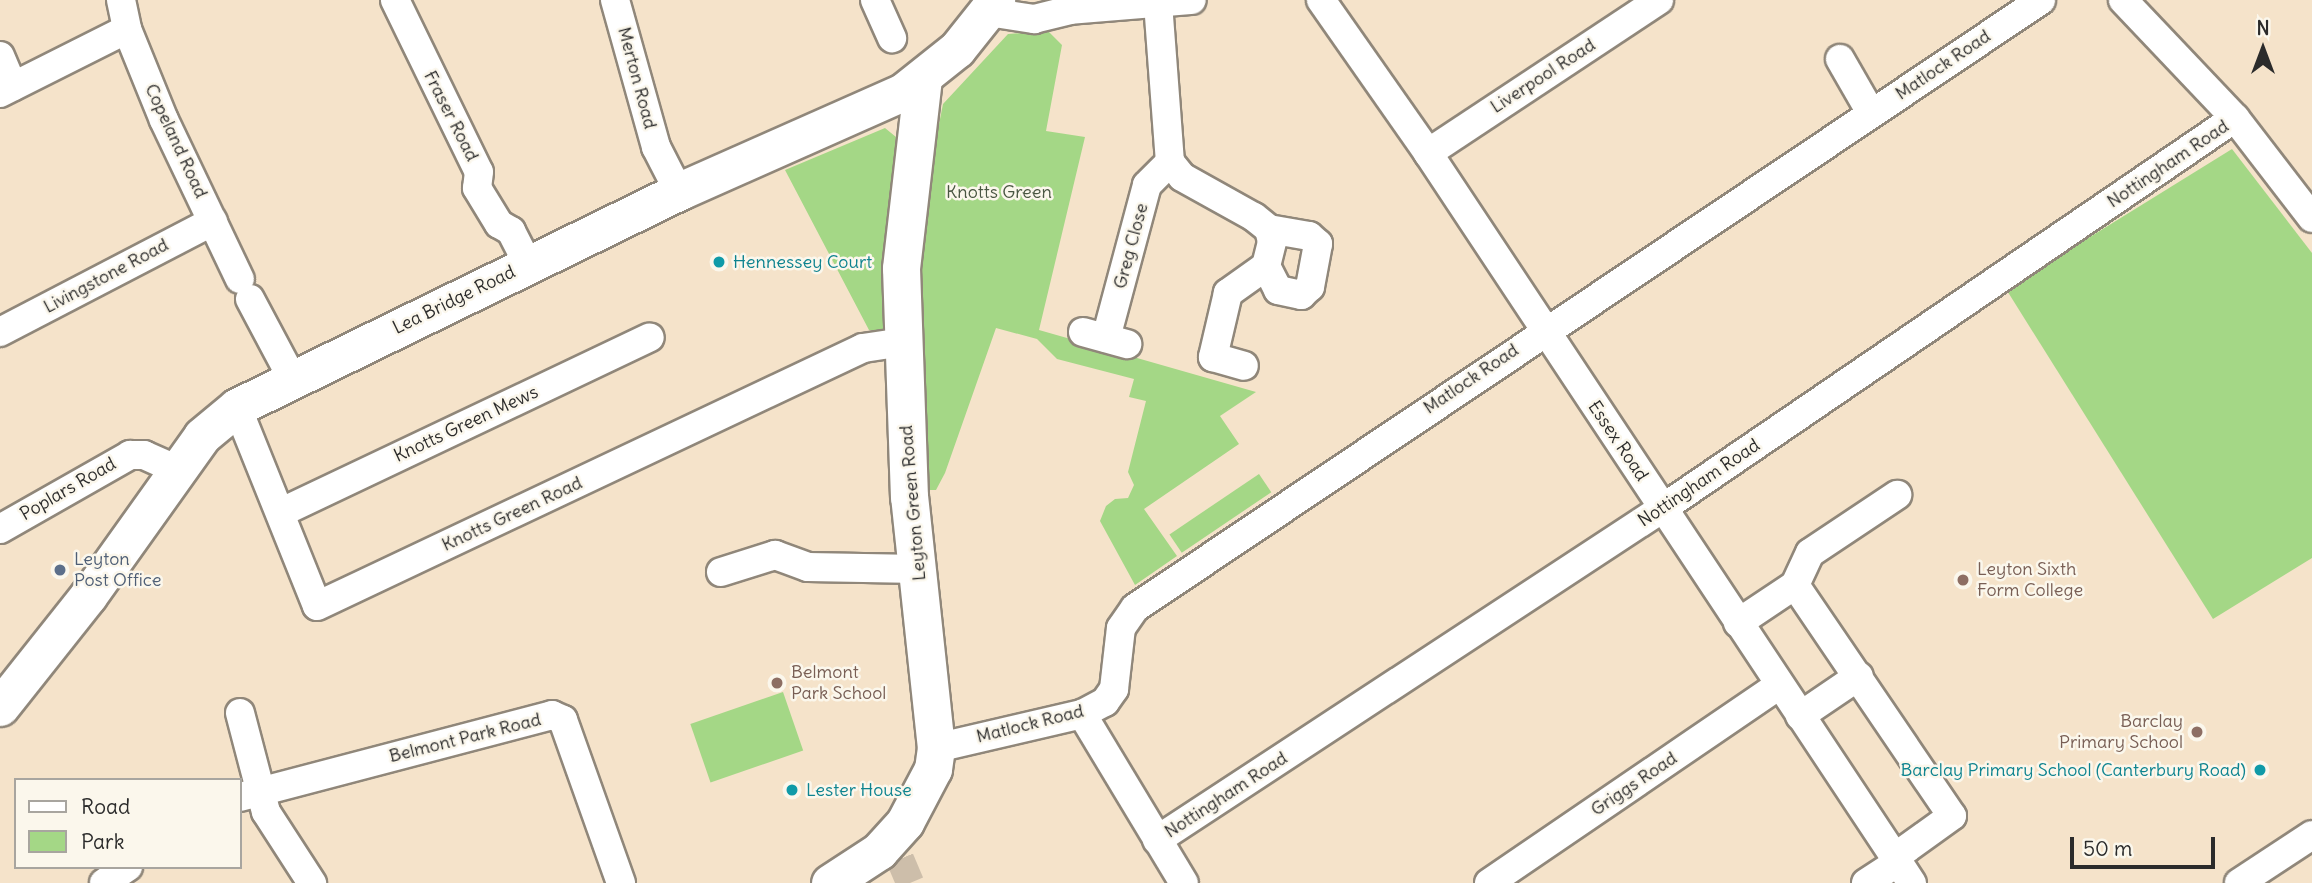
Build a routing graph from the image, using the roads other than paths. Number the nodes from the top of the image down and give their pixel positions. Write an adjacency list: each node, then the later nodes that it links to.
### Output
1 (121, 0): 12 (street, Copeland Road)
2 (396, 0): 26 (street, Fraser Road)
3 (615, 0): 22 (street, Merton Road)
4 (875, 0): 13 (street)
5 (1321, 0): 20 (street, Essex Road)
6 (1659, 0): 20 (street, Liverpool Road)
7 (2041, 0): 18 (street, Matlock Road)
8 (2123, 0): 19 (street)
9 (1176, 1): 10 (street); 21 (street)
10 (1059, 5): 11 (street)
11 (992, 6): 16 (main road, Lea Bridge Road)
12 (127, 29): 17 (street); 24 (street, Copeland Road)
13 (892, 38)
14 (0, 56): 17 (street)
15 (1840, 58): 18 (street)
16 (923, 79): 22 (main road, Lea Bridge Road); 32 (main road, Leyton Green Road)
17 (7, 90)
18 (1871, 113): 28 (street, Matlock Road)
19 (2235, 118): 23 (street); 38 (street, Nottingham Road)
20 (1428, 152): 28 (street, Essex Road)
21 (1170, 162): 25 (street); 31 (street, Greg Close)
22 (678, 192): 26 (main road, Lea Bridge Road)
23 (2312, 218)
24 (213, 221): 29 (street, Livingstone Road); 34 (street, Copeland Road)
25 (1269, 229): 27 (street); 27 (street)
26 (528, 264): 34 (main road, Lea Bridge Road)
27 (1266, 266): 33 (street)
28 (1544, 330): 38 (street, Essex Road); 49 (street, Matlock Road)
29 (0, 332)
30 (650, 337): 39 (street, Knotts Green Mews)
31 (1106, 338)
32 (903, 342): 39 (street, Knotts Green Road); 41 (main road, Leyton Green Road)
33 (1244, 366)
34 (292, 378): 35 (main road, Lea Bridge Road)
35 (237, 407): 36 (main road, Lea Bridge Road); 39 (street, Knotts Green Road)
36 (165, 464): 40 (street, Poplars Road); 47 (main road, Lea Bridge Road)
37 (1897, 495): 43 (street)
38 (1663, 508): 44 (street, Essex Road); 54 (street, Nottingham Road)
39 (282, 512)
40 (0, 528)
41 (919, 569): 42 (street); 51 (main road, Leyton Green Road)
42 (721, 572)
43 (1795, 584): 44 (street); 45 (street)
44 (1738, 623): 46 (street, Essex Road)
45 (1859, 676): 50 (street); 55 (street)
46 (1779, 685): 50 (street, Essex Road); 62 (street, Griggs Road)
47 (0, 707)
48 (240, 713): 52 (street)
49 (1082, 714): 51 (street, Matlock Road); 54 (street)
50 (1800, 716): 55 (street, Essex Road)
51 (936, 748): 60 (main road, Leyton Green Road)
52 (250, 794): 57 (street, Belmont Park Road); 59 (street)
53 (2312, 835): 64 (street)
54 (1157, 840): 61 (street)
55 (1902, 867): 63 (street)
56 (125, 869): 58 (street)
57 (615, 881)
58 (104, 883)
59 (312, 883)
60 (830, 883)
61 (1184, 883)
62 (1489, 883)
63 (1866, 883)
64 (2239, 883)

